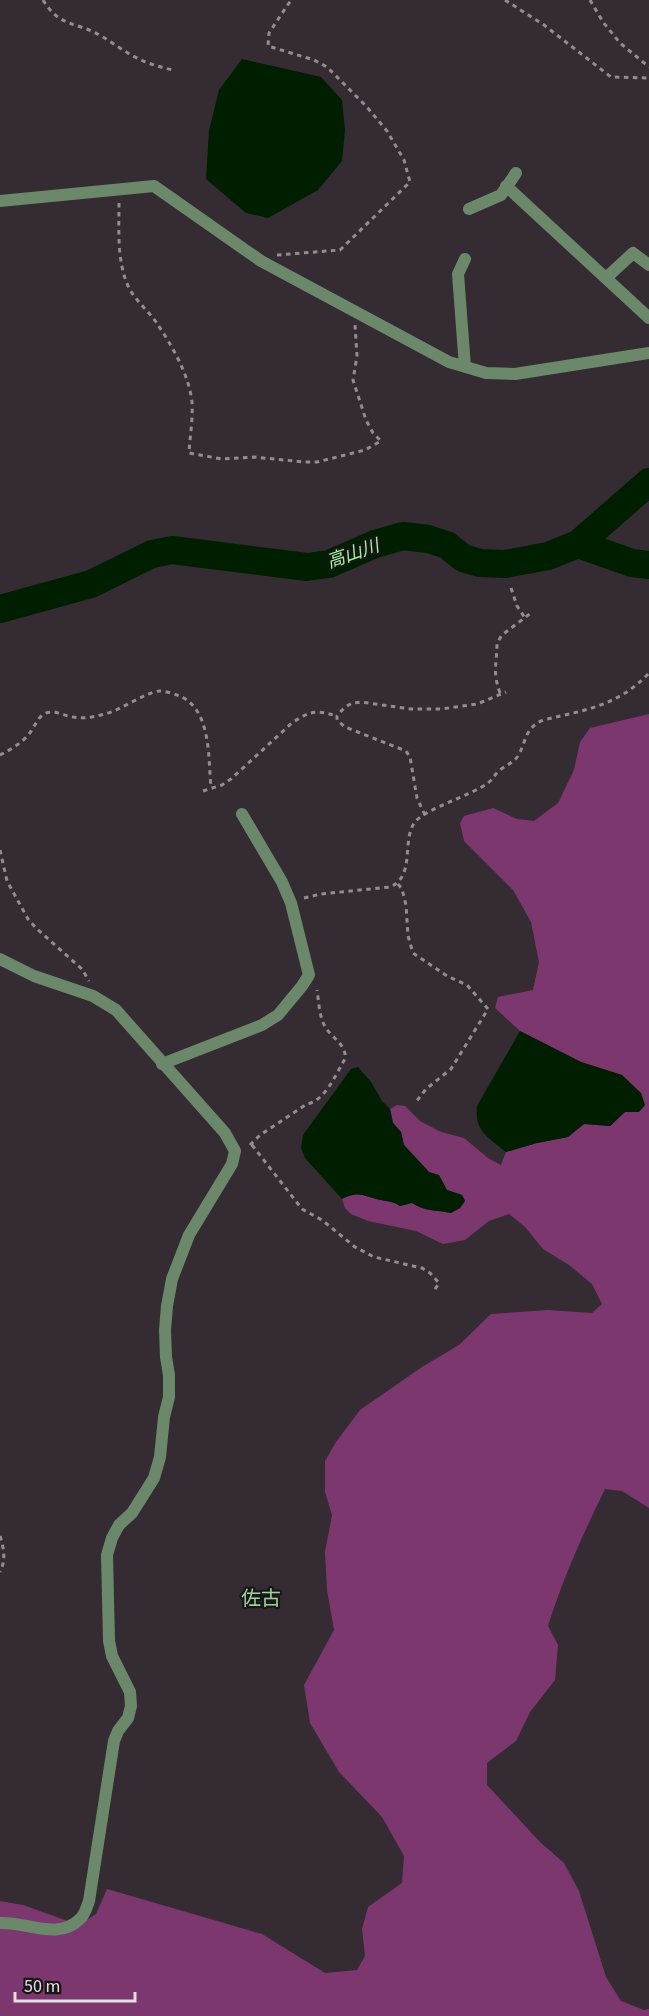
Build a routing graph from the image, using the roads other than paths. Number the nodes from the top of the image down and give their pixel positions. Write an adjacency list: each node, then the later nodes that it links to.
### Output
1 (516, 173): 2 (street)
2 (506, 186): 4 (street); 7 (street)
3 (0, 201): 10 (street)
4 (470, 210)
5 (465, 259): 10 (street)
6 (649, 265): 7 (street)
7 (606, 278): 8 (street)
8 (649, 318)
9 (649, 352): 10 (street)
10 (465, 367)
11 (242, 814): 13 (street)
12 (0, 959): 13 (street)
13 (162, 1064): 14 (street)
14 (0, 1923)

